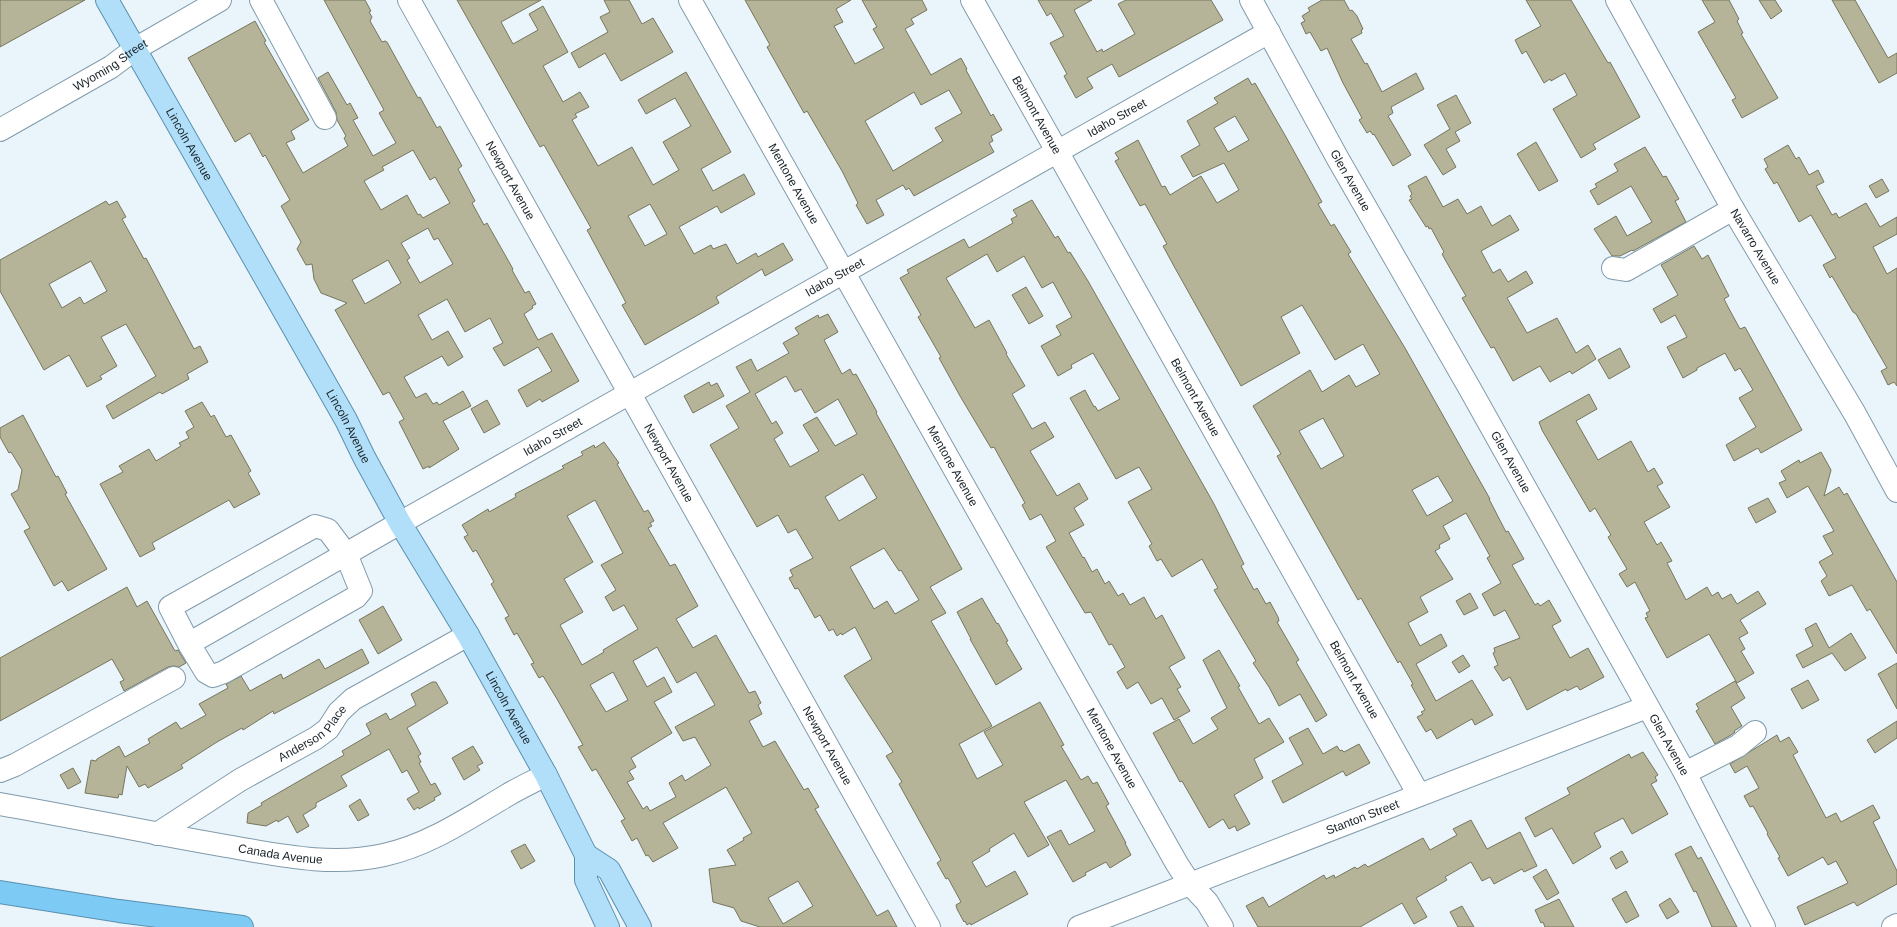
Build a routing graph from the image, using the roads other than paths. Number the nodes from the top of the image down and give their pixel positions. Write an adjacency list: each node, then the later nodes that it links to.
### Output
1 (107, 0): 10 (main road, Lincoln Avenue)
2 (220, 0): 10 (street, Wyoming Street)
3 (261, 0): 11 (street)
4 (409, 0): 17 (street, Newport Avenue)
5 (690, 0): 16 (street, Mentone Avenue)
6 (972, 0): 13 (street, Belmont Avenue)
7 (1251, 0): 9 (street, Glen Avenue)
8 (1617, 0): 14 (street, Navarro Avenue)
9 (1270, 32): 13 (street, Idaho Street); 24 (street, Glen Avenue)
10 (135, 50): 12 (street, Wyoming Street); 19 (main road, Lincoln Avenue)
11 (325, 118)
12 (0, 130)
13 (1058, 152): 16 (street, Idaho Street); 29 (street, Belmont Avenue)
14 (1733, 209): 15 (street); 18 (street, Navarro Avenue)
15 (1613, 268)
16 (843, 273): 17 (street, Idaho Street); 33 (street, Mentone Avenue)
17 (630, 394): 19 (street, Idaho Street); 39 (street, Newport Avenue)
18 (1897, 491)
19 (400, 523): 20 (street, Idaho Street); 21 (main road, Lincoln Avenue)
20 (346, 554): 22 (street, Idaho Street); 22 (street); 22 (street)
21 (468, 635): 28 (main road, Lincoln Avenue); 31 (street, Anderson Place)
22 (189, 644)
23 (174, 678): 26 (street)
24 (1647, 707): 27 (street, Glen Avenue); 29 (street, Stanton Street)
25 (1756, 732): 27 (street)
26 (0, 771)
27 (1685, 773): 42 (street, Glen Avenue)
28 (546, 775): 31 (street, Canada Avenue); 32 (main road, Lincoln Avenue)
29 (1419, 795): 33 (street, Stanton Street)
30 (0, 804): 31 (street, Canada Avenue)
31 (157, 834)
32 (586, 854): 37 (main road, Lincoln Avenue); 38 (main road, Lincoln Avenue)
33 (1190, 884): 40 (street, Stanton Street); 41 (street, Mentone Avenue)
34 (0, 892): 36 (highway)
35 (1897, 925): 43 (street)
36 (242, 927)
37 (608, 927)
38 (640, 927)
39 (929, 927)
40 (1079, 927)
41 (1222, 927)
42 (1764, 927)
43 (1893, 927)

